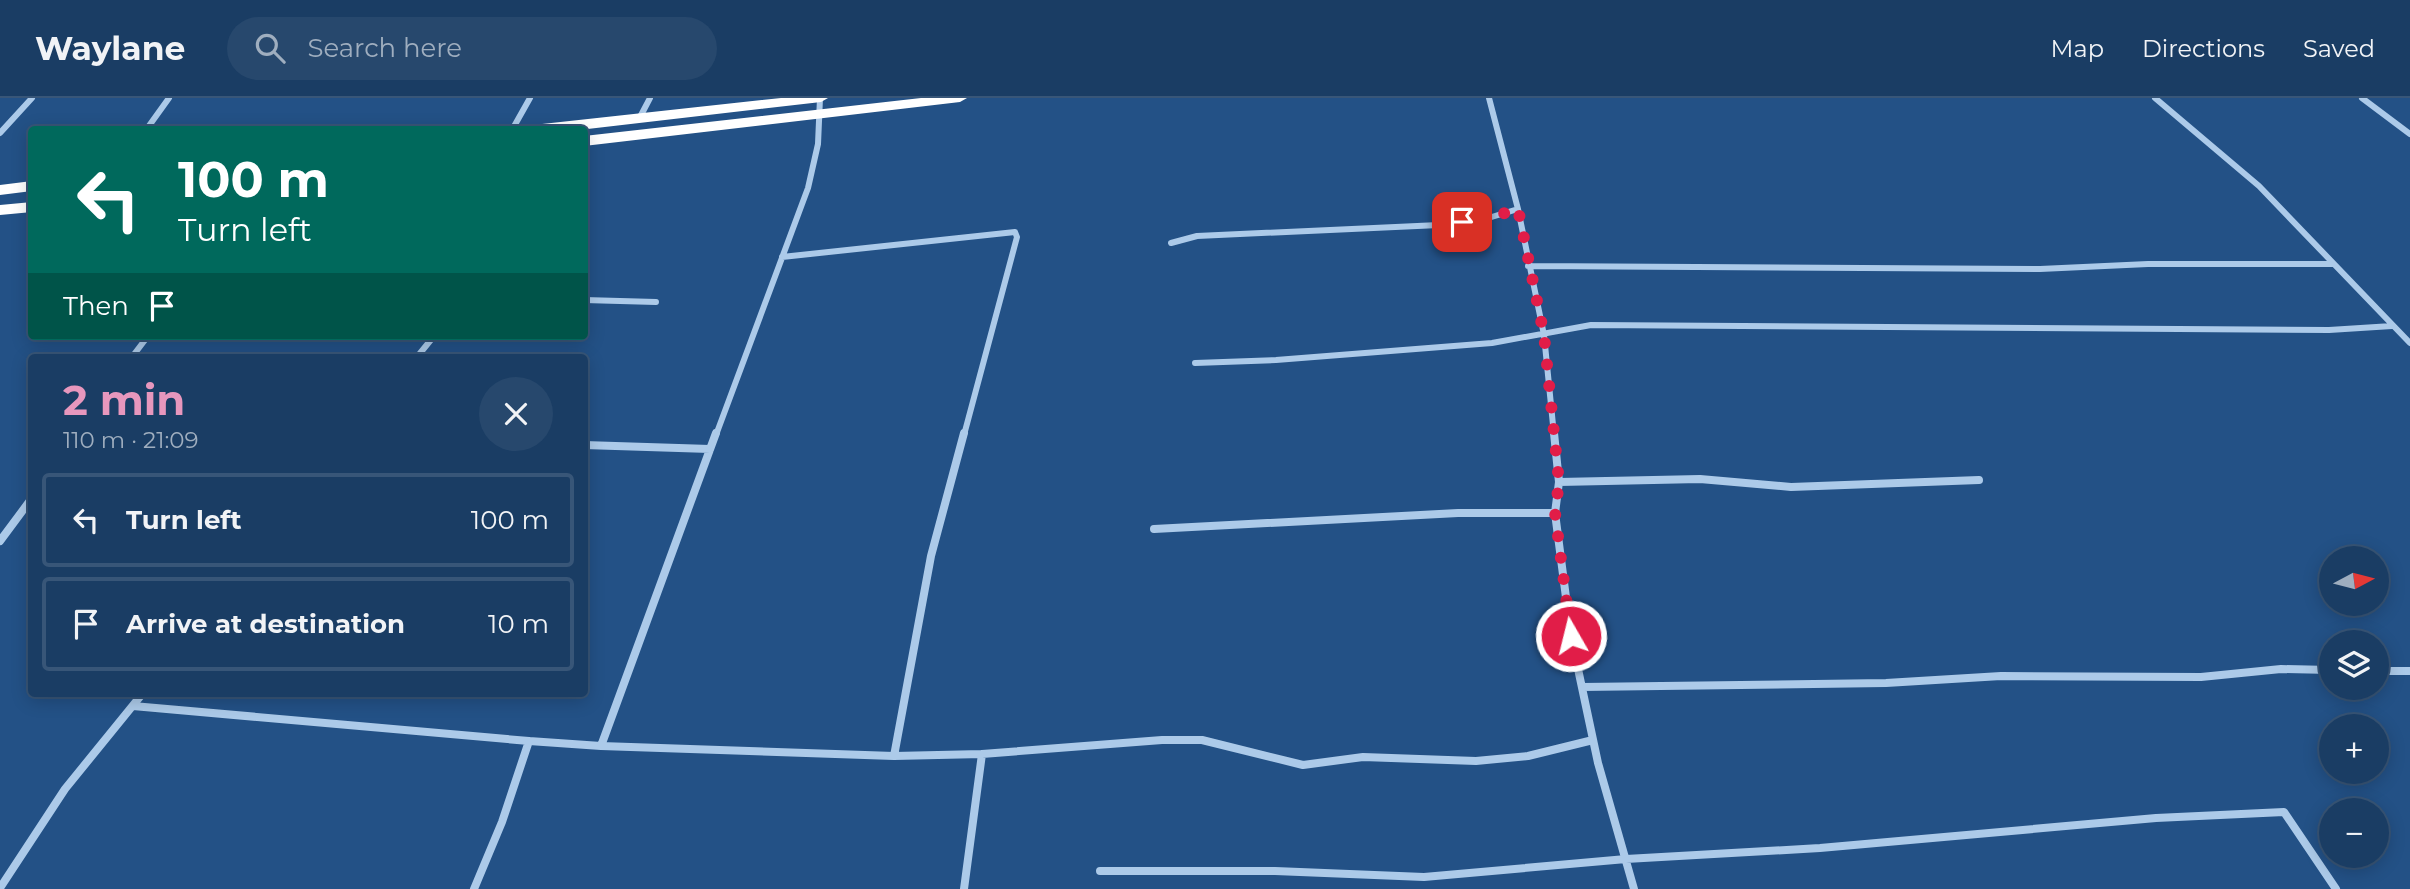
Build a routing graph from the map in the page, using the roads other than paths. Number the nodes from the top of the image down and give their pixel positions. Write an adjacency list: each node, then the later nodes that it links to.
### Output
1 (32, 98): 14 (street)
2 (169, 98): 11 (street)
3 (530, 98): 12 (street)
4 (650, 98): 10 (street)
5 (960, 98): 9 (highway)
6 (1489, 98): 20 (street)
7 (2155, 98): 24 (street)
8 (2362, 98): 15 (street)
9 (820, 103): 10 (highway); 16 (highway); 23 (street)
10 (639, 119): 13 (highway)
11 (149, 126)
12 (514, 126)
13 (580, 126)
14 (0, 132)
15 (2410, 134)
16 (588, 140)
17 (28, 186): 18 (highway)
18 (0, 190)
19 (28, 207): 21 (highway)
20 (1518, 209): 22 (street); 25 (street)
21 (0, 210)
22 (1171, 243)
23 (782, 257): 37 (street); 54 (street)
24 (2333, 264): 25 (street); 28 (street)
25 (1528, 266): 29 (street)
26 (588, 300): 27 (street)
27 (656, 302)
28 (2392, 326): 29 (street); 32 (street)
29 (1544, 335): 35 (street); 39 (street)
30 (145, 340): 33 (street)
31 (432, 340): 34 (street)
32 (2410, 343)
33 (134, 354)
34 (420, 354)
35 (1195, 363)
36 (588, 445): 37 (street)
37 (710, 449): 52 (street)
38 (1979, 480): 39 (street)
39 (1559, 482): 41 (street)
40 (28, 503): 43 (street)
41 (1555, 513): 42 (street); 47 (street)
42 (1154, 529)
43 (0, 541)
44 (2319, 670): 47 (street)
45 (2389, 671): 46 (street)
46 (2410, 671)
47 (1582, 687): 50 (street)
48 (140, 697): 49 (street)
49 (133, 706): 51 (street); 57 (street)
50 (1593, 740): 53 (street); 55 (street)
51 (529, 741): 52 (street); 58 (street)
52 (601, 746): 54 (street)
53 (982, 754): 54 (street); 59 (street)
54 (894, 756)
55 (1626, 859): 56 (street); 60 (street); 61 (street)
56 (1100, 871)
57 (0, 888)
58 (474, 889)
59 (964, 889)
60 (1634, 889)
61 (2336, 889)

